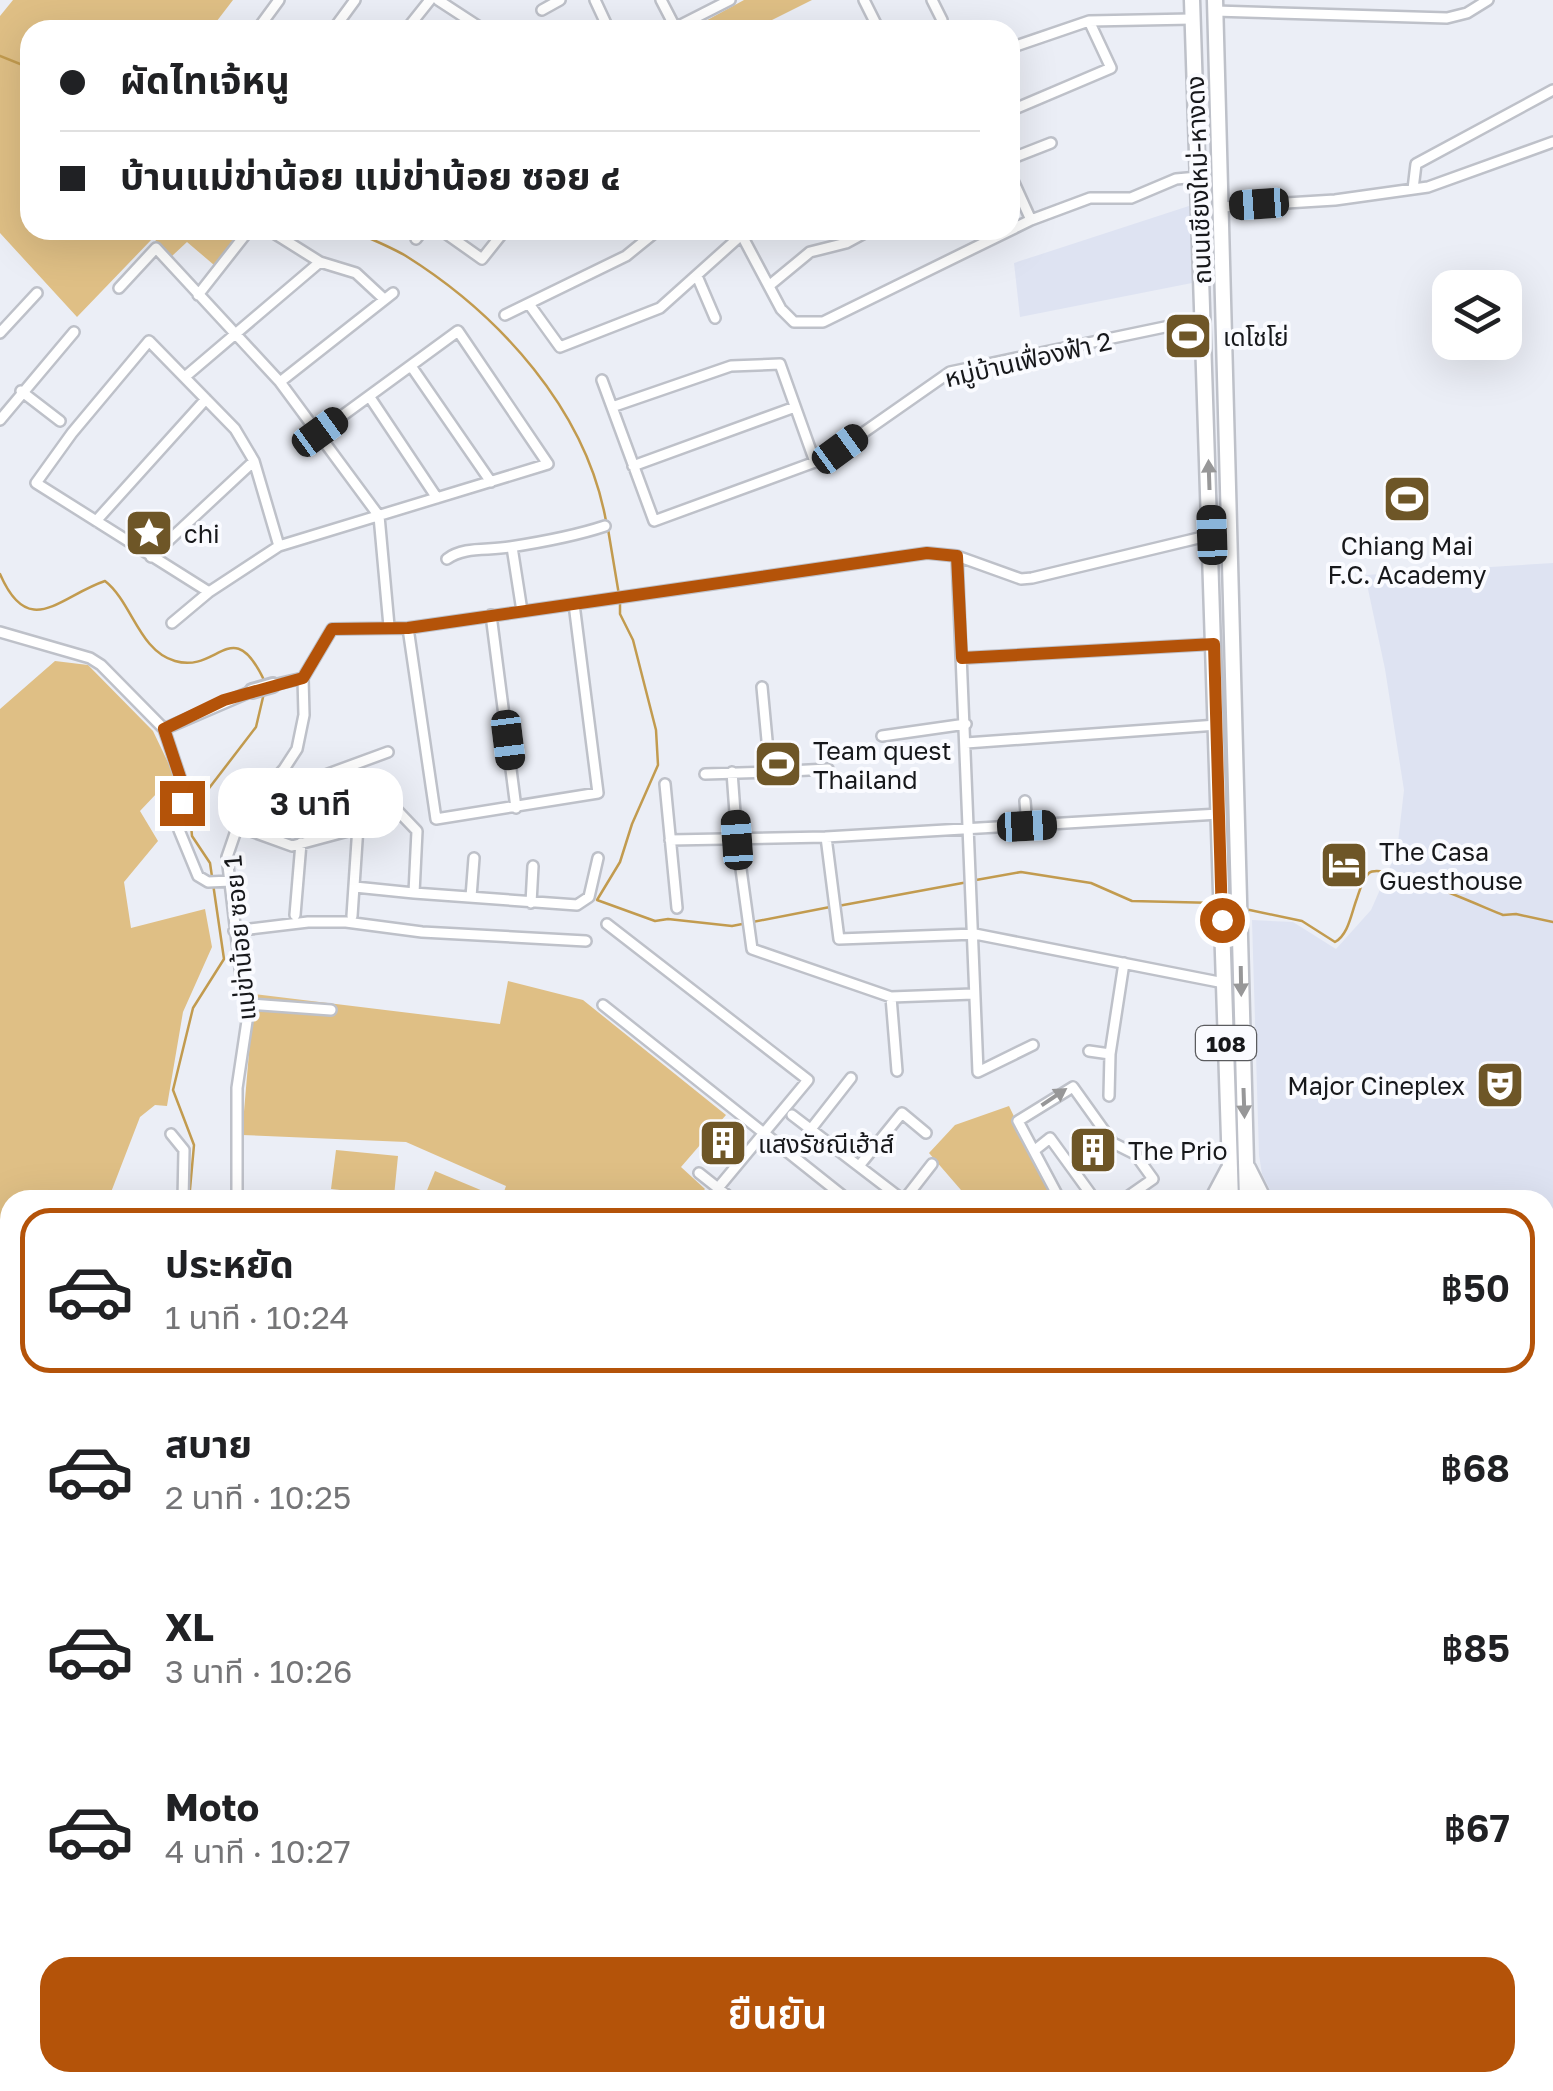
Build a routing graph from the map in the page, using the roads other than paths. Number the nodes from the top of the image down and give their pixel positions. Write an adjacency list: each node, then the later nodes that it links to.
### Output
1 (279, 0): 12 (street)
2 (430, 0): 13 (street)
3 (438, 0): 14 (street)
4 (560, 0): 10 (street)
5 (730, 0): 15 (street)
6 (932, 0): 16 (street)
7 (1192, 0): 11 (main road, ถนนเชียงใหม่-หางดง / 108)
8 (1488, 0): 9 (street)
9 (1215, 6): 27 (main road, ถนนเชียงใหม่-หางดง / 108)
10 (542, 10)
11 (1192, 19): 17 (street); 24 (main road, ถนนเชียงใหม่-หางดง / 108)
12 (264, 20)
13 (414, 20)
14 (467, 20)
15 (691, 20)
16 (942, 20)
17 (1089, 21): 18 (street); 20 (street)
18 (1020, 45)
19 (1553, 90): 25 (street)
20 (1020, 107)
21 (1553, 142): 25 (street)
22 (1051, 143): 23 (street)
23 (1020, 155)
24 (1198, 177): 28 (street); 48 (main road, ถนนเชียงใหม่-หางดง / 108)
25 (1413, 189): 27 (street)
26 (1020, 196): 28 (street)
27 (1221, 207): 78 (main road, ถนนเชียงใหม่-หางดง / 108)
28 (1031, 220): 29 (street)
29 (1020, 225)
30 (240, 240): 44 (street)
31 (285, 240): 39 (street)
32 (455, 240): 33 (street)
33 (497, 240)
34 (646, 240): 45 (street)
35 (734, 240): 40 (street)
36 (748, 240): 41 (street)
37 (853, 240): 41 (street)
38 (990, 240): 41 (street)
39 (320, 262): 51 (street); 55 (street)
40 (697, 276): 45 (street); 47 (street)
41 (770, 285)
42 (119, 288): 44 (street)
43 (37, 293): 50 (street)
44 (198, 295): 51 (street)
45 (529, 304): 46 (street)
46 (505, 315)
47 (715, 318)
48 (1204, 319): 65 (street, หมู่บ้านเฟื่องฟ้า 2); 72 (main road, ถนนเชียงใหม่-หางดง / 108, one-way to 48)
49 (74, 332): 56 (street)
50 (0, 333)
51 (234, 333): 53 (street); 55 (street)
52 (410, 366): 57 (street); 67 (street); 67 (street)
53 (186, 376): 58 (street); 70 (street)
54 (602, 380): 59 (street)
55 (280, 382): 63 (street)
56 (21, 391): 61 (street); 62 (street)
57 (369, 396): 63 (street); 68 (street)
58 (206, 398): 64 (street); 70 (street)
59 (612, 407): 60 (street); 66 (street)
60 (796, 407): 65 (street); 66 (street)
61 (0, 420)
62 (60, 421)
63 (320, 432): 69 (street)
64 (254, 461): 73 (street); 76 (street)
65 (815, 462): 66 (street, หมู่บ้านเฟื่องฟ้า 2)
66 (634, 466)
67 (492, 482): 68 (street)
68 (438, 498): 69 (street)
69 (379, 516): 73 (street); 85 (street)
70 (96, 520): 76 (street)
71 (606, 526): 74 (street)
72 (1212, 535): 75 (street, แม่ข่าน้อย ซอย 1); 79 (main road, ถนนเชียงใหม่-หางดง / 108)
73 (279, 546): 80 (street)
74 (512, 547): 77 (street); 82 (street)
75 (957, 556): 81 (street, แม่ข่าน้อย ซอย 1); 89 (street)
76 (151, 557): 80 (street)
77 (447, 559)
78 (1231, 572): 79 (main road); 151 (main road, ถนนเชียงใหม่-หางดง / 108, one-way to 151)
79 (1213, 573): 88 (main road, ถนนเชียงใหม่-หางดง / 108)
80 (209, 592): 84 (street)
81 (574, 604): 82 (street, แม่ข่าน้อย ซอย 1); 107 (street)
82 (522, 611): 83 (street, แม่ข่าน้อย ซอย 1)
83 (491, 615): 86 (street, แม่ข่าน้อย ซอย 1); 107 (street)
84 (172, 623)
85 (389, 626): 86 (street, แม่ข่าน้อย ซอย 1); 90 (street, แม่ข่าน้อย ซอย 1)
86 (408, 628): 107 (street)
87 (0, 632): 96 (street)
88 (1214, 644): 89 (street); 95 (main road, ถนนเชียงใหม่-หางดง / 108)
89 (962, 658): 94 (street)
90 (303, 678): 91 (street); 105 (street, แม่ข่าน้อย ซอย 1)
91 (273, 685): 93 (main road)
92 (762, 687): 102 (street)
93 (252, 690): 96 (street)
94 (966, 724): 97 (street); 98 (street)
95 (1216, 725): 98 (street); 108 (main road, ถนนเชียงใหม่-หางดง / 108)
96 (164, 729): 120 (street)
97 (882, 736)
98 (966, 743): 112 (street)
99 (388, 752): 105 (street)
100 (828, 770): 102 (street)
101 (732, 772): 102 (street); 103 (street); 115 (street)
102 (770, 772)
103 (705, 774)
104 (665, 784): 114 (street)
105 (258, 795): 109 (street, แม่ข่าน้อย ซอย 1)
106 (1025, 801): 111 (street)
107 (516, 808)
108 (1219, 814): 111 (street); 133 (main road, ถนนเชียงใหม่-หางดง / 108)
109 (238, 826): 116 (street); 120 (street, แม่ข่าน้อย ซอย 1)
110 (358, 826): 116 (street); 121 (street); 122 (street)
111 (1027, 826): 112 (street)
112 (969, 830): 113 (street); 130 (street)
113 (826, 837): 115 (street); 130 (street)
114 (670, 840): 115 (street); 125 (street)
115 (737, 840): 135 (street)
116 (302, 843): 126 (street)
117 (474, 858): 123 (street)
118 (598, 858): 124 (street)
119 (533, 866): 124 (street)
120 (230, 881): 129 (street, แม่ข่าน้อย ซอย 1)
121 (355, 887): 122 (street); 127 (street)
122 (414, 893): 123 (street)
123 (471, 897): 124 (street)
124 (530, 904)
125 (677, 908)
126 (294, 916)
127 (352, 916)
128 (606, 924): 149 (street)
129 (234, 930): 131 (street); 136 (street, แม่ข่าน้อย ซอย 1)
130 (975, 934): 132 (street); 134 (street)
131 (586, 941)
132 (1124, 963): 133 (street); 141 (street)
133 (1224, 983): 154 (main road, ถนนเชียงใหม่-หางดง / 108)
134 (973, 994): 135 (street); 139 (street)
135 (892, 997): 142 (street)
136 (250, 1004): 138 (street); 159 (street, แม่ข่าน้อย ซอย 1)
137 (602, 1005): 149 (street)
138 (331, 1010)
139 (1033, 1045)
140 (1089, 1051): 141 (street)
141 (1110, 1054): 144 (street)
142 (898, 1071)
143 (851, 1078): 146 (street)
144 (1109, 1096)
145 (792, 1115): 146 (street)
146 (810, 1129): 153 (street)
147 (926, 1133): 153 (street)
148 (172, 1134): 158 (street)
149 (764, 1134): 157 (street); 161 (street)
150 (1035, 1150): 156 (street); 164 (street); 167 (street, one-way to 167)
151 (1246, 1163): 170 (main road, ถนนเชียงใหม่-หางดง / 108); 171 (main road)
152 (932, 1164): 163 (street)
153 (859, 1166): 162 (street)
154 (1229, 1167): 168 (main road); 169 (main road, ถนนเชียงใหม่-หางดง / 108)
155 (699, 1173): 157 (street)
156 (1076, 1178): 165 (street); 166 (street)
157 (718, 1188): 160 (street)
158 (183, 1190)
159 (238, 1190)
160 (720, 1190)
161 (835, 1190)
162 (891, 1190)
163 (912, 1190)
164 (1055, 1190)
165 (1064, 1190)
166 (1086, 1190)
167 (1138, 1190)
168 (1217, 1190)
169 (1230, 1190)
170 (1247, 1190)
171 (1259, 1190)

